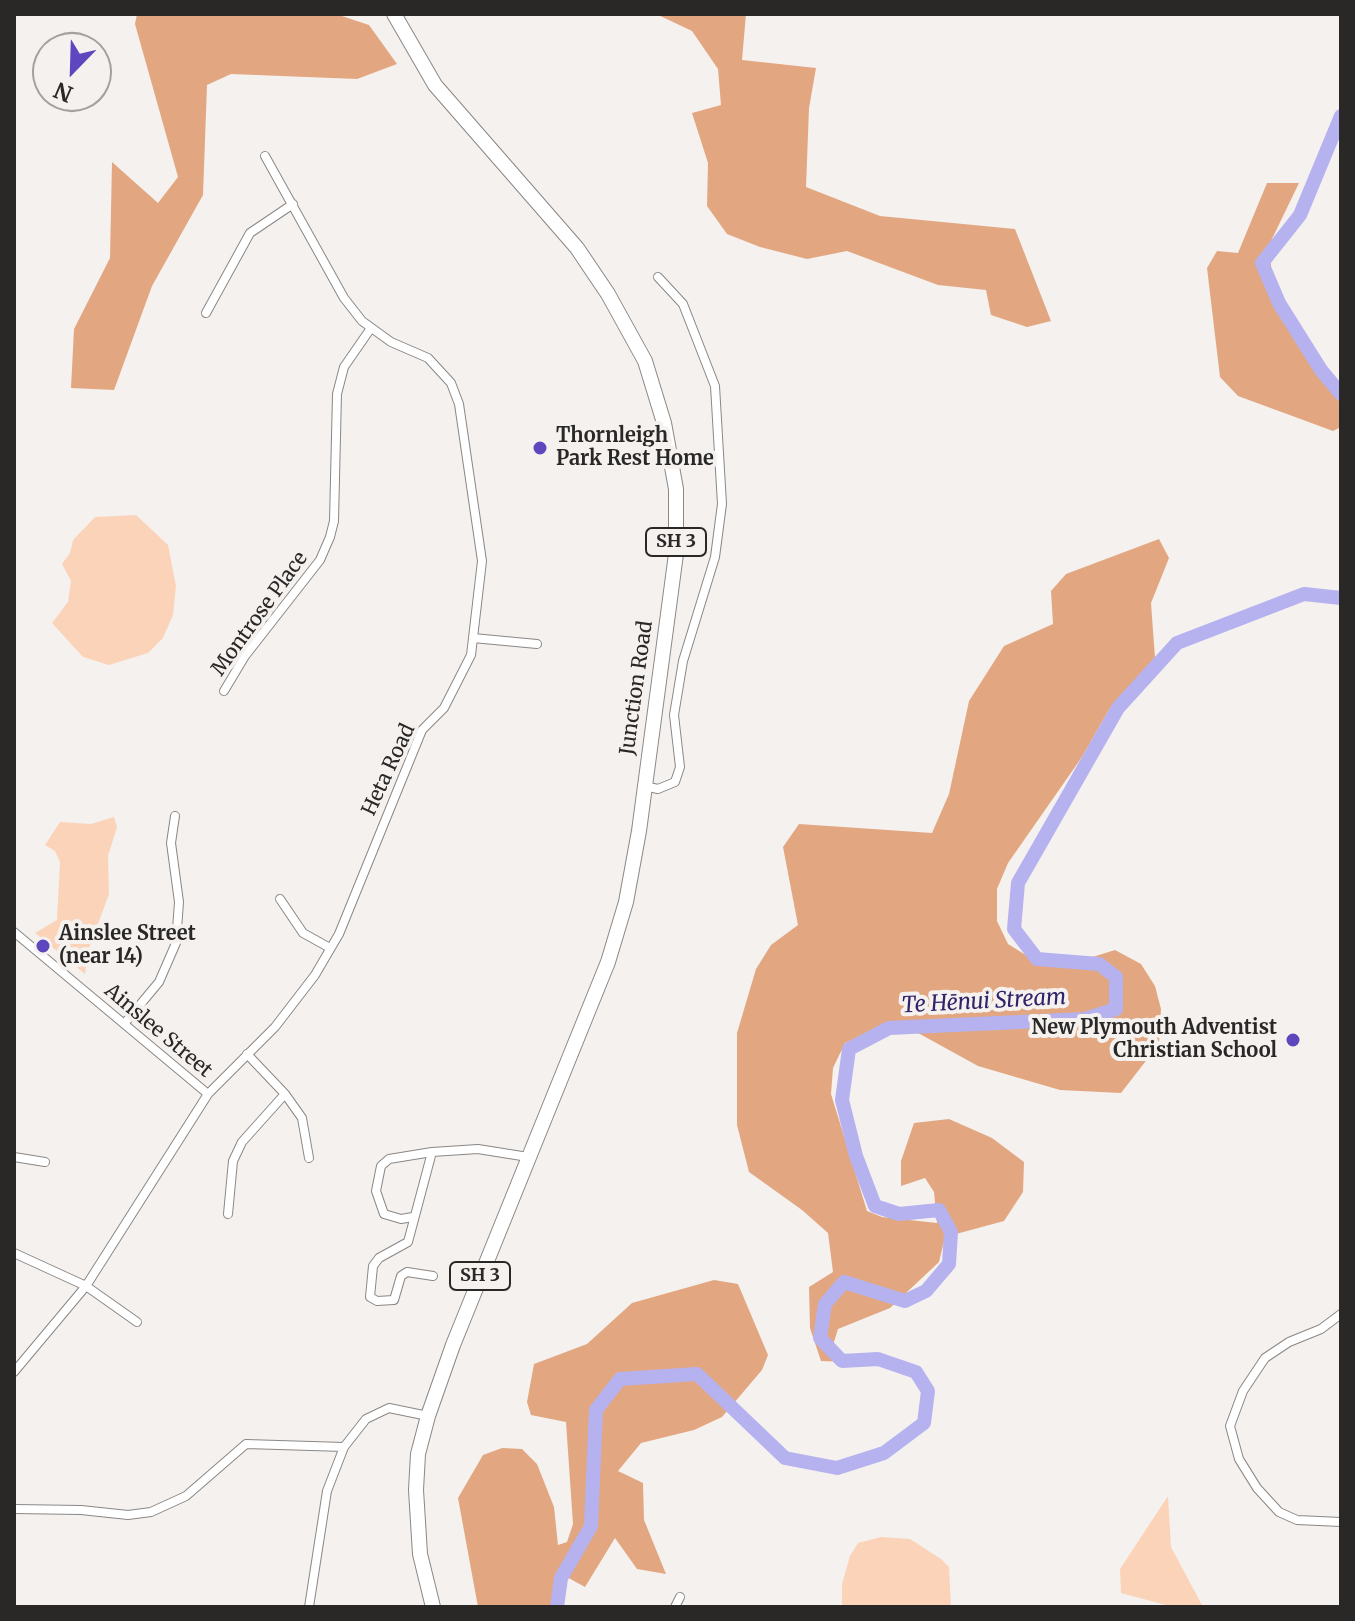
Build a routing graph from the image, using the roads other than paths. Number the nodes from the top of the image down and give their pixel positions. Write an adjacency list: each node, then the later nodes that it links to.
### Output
1 (394, 14): 10 (highway, Junction Road / SH 3)
2 (265, 156): 3 (street, Heta Road)
3 (293, 204): 5 (street); 6 (street, Heta Road)
4 (658, 277): 10 (street)
5 (206, 313)
6 (371, 328): 7 (street, Heta Road); 9 (street, Montrose Place)
7 (473, 638): 8 (street); 14 (street, Heta Road)
8 (537, 644)
9 (224, 691)
10 (644, 786): 21 (highway, Junction Road / SH 3)
11 (175, 816): 15 (street)
12 (280, 899): 14 (street)
13 (14, 932): 15 (street, Ainslee Street)
14 (330, 948): 16 (street, Heta Road)
15 (124, 1024): 17 (street, Ainslee Street)
16 (247, 1054): 17 (street, Heta Road); 18 (street)
17 (208, 1094): 28 (street, Heta Road)
18 (285, 1094): 22 (street); 24 (street)
19 (432, 1152): 21 (street); 25 (street); 25 (street)
20 (14, 1157): 23 (street)
21 (528, 1157): 32 (highway, Junction Road / SH 3)
22 (309, 1158)
23 (45, 1162)
24 (228, 1214)
25 (413, 1217): 27 (street)
26 (14, 1253): 28 (street)
27 (433, 1276)
28 (86, 1286): 30 (street); 31 (street, Heta Road)
29 (1341, 1314): 35 (street)
30 (137, 1322)
31 (14, 1372)
32 (428, 1416): 33 (street); 38 (highway, SH 3)
33 (344, 1447): 34 (street); 37 (street)
34 (14, 1509)
35 (1341, 1522)
36 (680, 1597): 39 (street)
37 (309, 1607)
38 (433, 1607)
39 (675, 1607)

